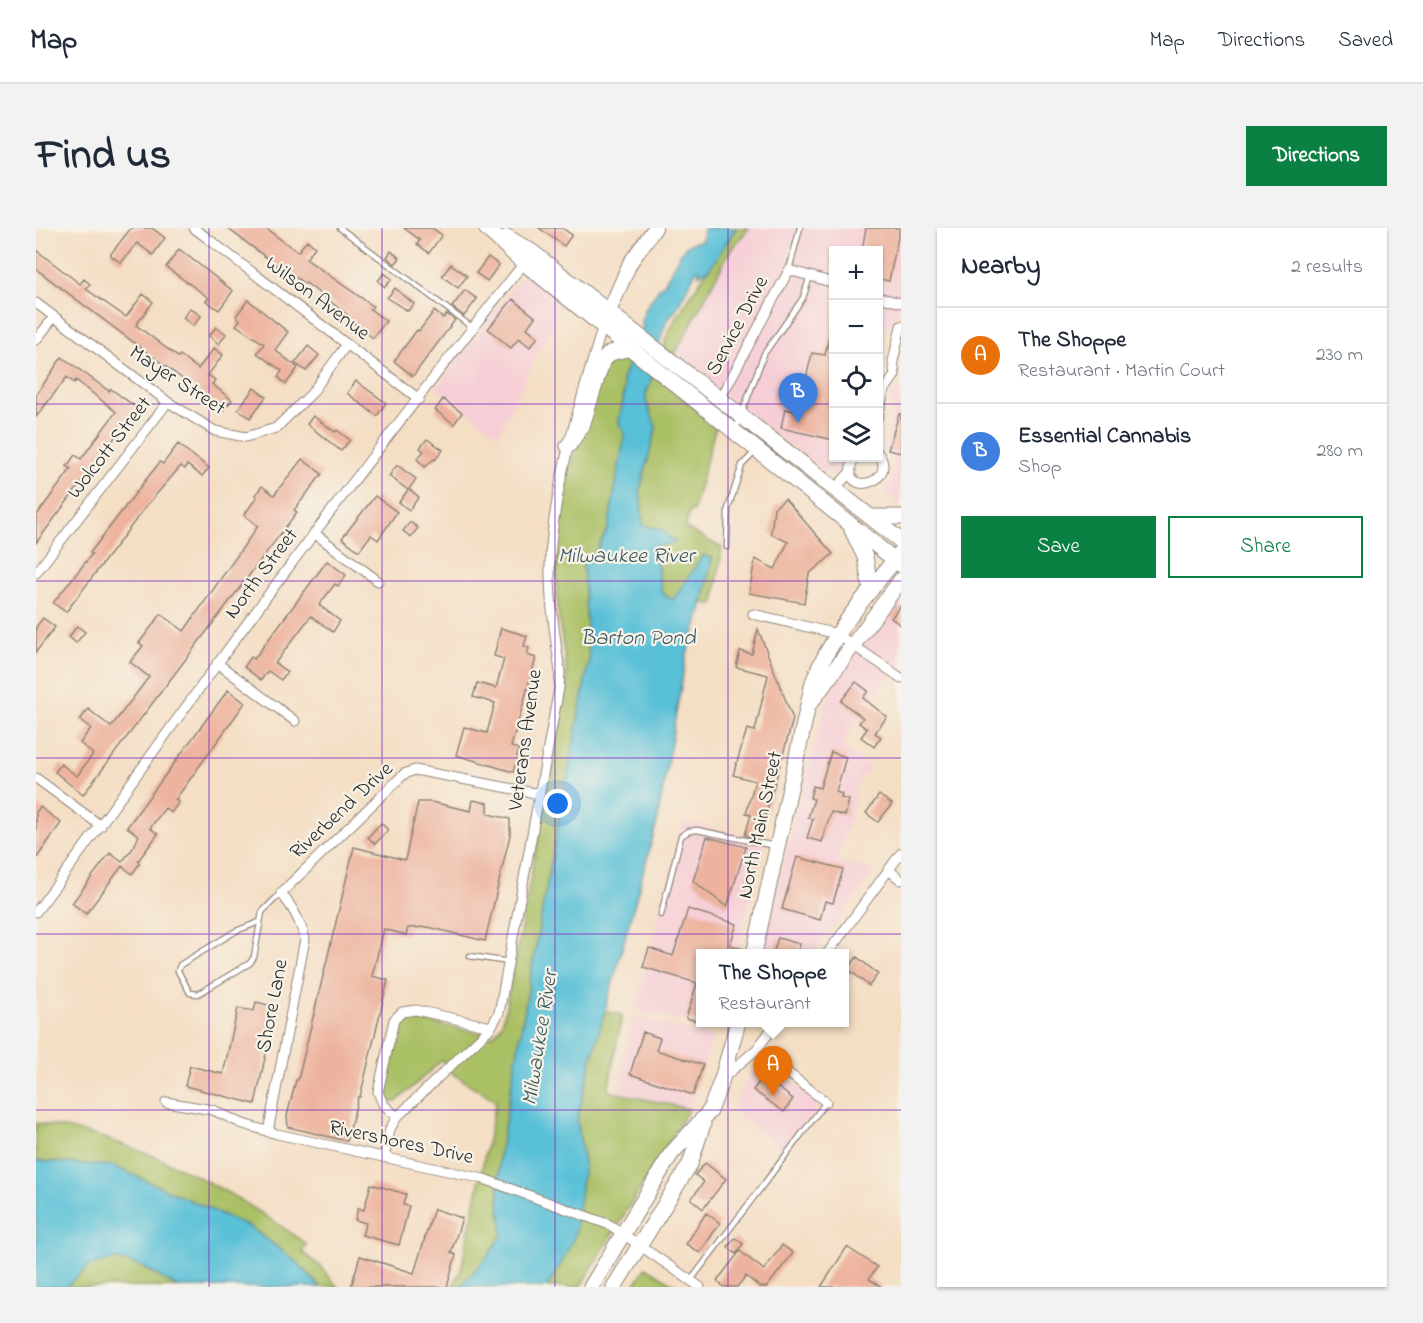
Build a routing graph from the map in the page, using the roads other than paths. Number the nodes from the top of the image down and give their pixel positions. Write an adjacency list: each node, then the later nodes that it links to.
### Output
1 (194, 228): 21 (street, Wilson Avenue)
2 (340, 228): 8 (lane)
3 (351, 228): 8 (lane)
4 (486, 228): 9 (main road)
5 (492, 228): 17 (main road)
6 (655, 228): 17 (street, Veterans Avenue)
7 (800, 228): 10 (lane)
8 (347, 233): 19 (lane)
9 (524, 262): 17 (main road); 19 (street, North Street)
10 (789, 270): 11 (street); 26 (street, Service Drive)
11 (810, 276): 12 (street); 28 (lane)
12 (829, 282)
13 (883, 298): 15 (street)
14 (36, 303): 16 (street, Mayer Street)
15 (901, 303)
16 (54, 316): 20 (street); 25 (street, Mayer Street)
17 (606, 319): 22 (main road); 30 (street, Veterans Avenue)
18 (901, 326): 23 (street)
19 (473, 328): 24 (street, North Street)
20 (36, 340)
21 (347, 344): 24 (street, Wilson Avenue); 25 (street, Mayer Street)
22 (631, 344): 26 (main road); 30 (main road)
23 (898, 377): 27 (street)
24 (419, 399): 39 (street, North Street)
25 (168, 402): 43 (street, Wolcott Street)
26 (714, 405): 28 (main road); 29 (main road)
27 (881, 408)
28 (741, 417): 29 (lane); 35 (main road)
29 (735, 432): 31 (main road)
30 (568, 446): 55 (street, Veterans Avenue)
31 (757, 450): 38 (main road); 41 (lane)
32 (883, 460): 34 (street)
33 (852, 462): 34 (street)
34 (851, 471): 35 (street)
35 (835, 489): 37 (main road)
36 (901, 517): 37 (main road)
37 (872, 518): 40 (main road)
38 (847, 522): 42 (main road); 46 (main road)
39 (314, 533): 45 (street); 50 (street, North Street)
40 (901, 541)
41 (727, 547)
42 (899, 559): 46 (main road, North Main Street)
43 (36, 573)
44 (901, 580): 49 (main road, North Main Street)
45 (378, 581)
46 (871, 590): 48 (main road, North Main Street)
47 (753, 614): 48 (street)
48 (837, 634): 49 (street); 52 (main road, North Main Street)
49 (852, 644): 51 (street); 52 (main road, North Main Street)
50 (217, 663): 53 (street); 56 (street, North Street)
51 (901, 678)
52 (809, 705): 57 (main road, North Main Street)
53 (295, 721)
54 (36, 778): 56 (street)
55 (540, 794): 61 (street, Riverbend Drive); 68 (street, Veterans Avenue)
56 (101, 826): 62 (street, North Street)
57 (777, 847): 63 (lane); 65 (main road, North Main Street)
58 (901, 853): 59 (street)
59 (889, 870): 60 (street); 66 (street)
60 (901, 880)
61 (281, 893): 64 (lane); 78 (street, Shore Lane)
62 (36, 912)
63 (661, 915)
64 (259, 922): 64 (lane)
65 (755, 949)
66 (832, 949)
67 (470, 956): 68 (lane)
68 (509, 963): 69 (street, Veterans Avenue)
69 (491, 1027): 76 (street, Veterans Avenue); 76 (street)
70 (737, 1027): 73 (main road)
71 (774, 1027): 72 (street)
72 (757, 1049): 73 (street); 75 (street)
73 (722, 1079): 77 (main road)
74 (166, 1102): 78 (street, Rivershores Drive)
75 (826, 1102): 82 (lane)
76 (397, 1117): 79 (street, Veterans Avenue)
77 (705, 1118): 80 (main road); 81 (main road)
78 (268, 1132): 79 (street, Rivershores Drive)
79 (384, 1157): 80 (street, Rivershores Drive)
80 (623, 1234): 81 (street, Rivershores Drive); 83 (main road)
81 (640, 1245): 82 (street, Rivershores Drive); 84 (main road)
82 (691, 1280): 85 (street, Rivershores Drive)
83 (591, 1287)
84 (614, 1287)
85 (700, 1287)

